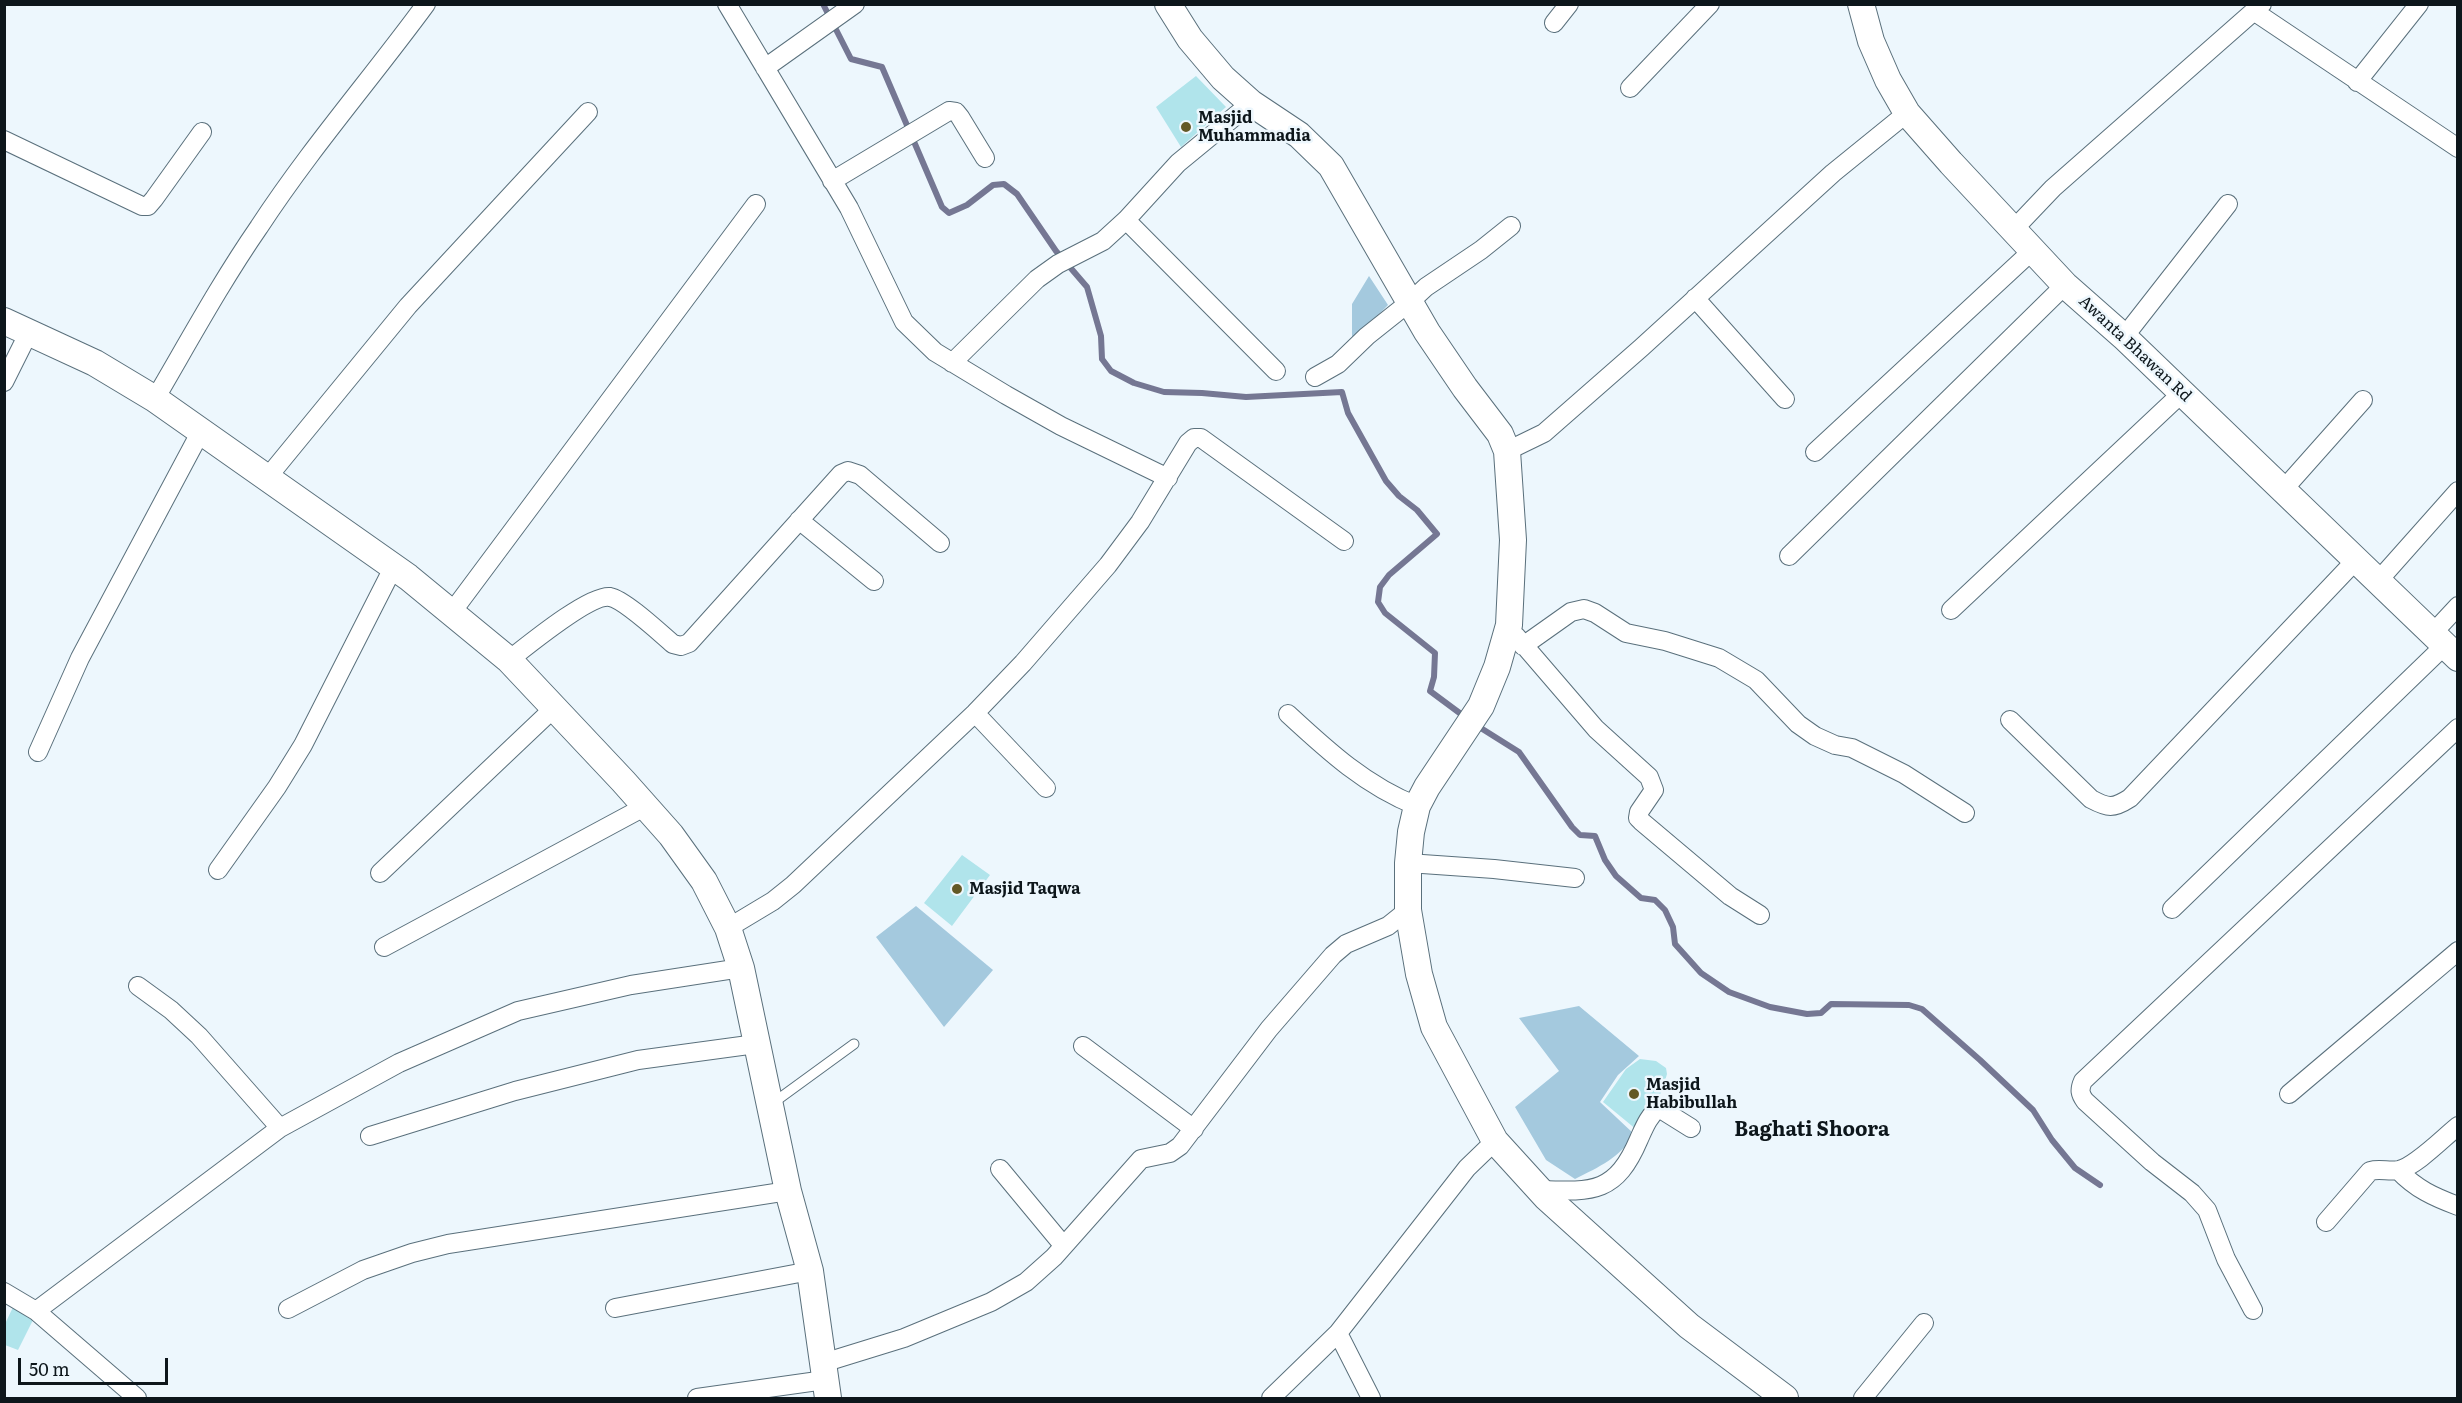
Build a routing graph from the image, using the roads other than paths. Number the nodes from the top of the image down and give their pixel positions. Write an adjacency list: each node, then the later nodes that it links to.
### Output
1 (426, 4): 39 (street)
2 (727, 4): 11 (street)
3 (855, 4): 11 (street)
4 (1168, 4): 14 (street)
5 (1569, 4): 10 (street)
6 (1710, 4): 13 (street)
7 (1861, 4): 16 (street, Awanta Bhawan Rd)
8 (2419, 4): 12 (street)
9 (2258, 8): 12 (street); 26 (street)
10 (1554, 23)
11 (765, 68): 21 (street)
12 (2356, 82): 19 (street)
13 (1630, 88)
14 (1251, 103): 24 (street); 30 (street)
15 (588, 112): 45 (street)
16 (1907, 113): 26 (street, Awanta Bhawan Rd); 29 (street)
17 (202, 132): 18 (street)
18 (4, 140)
19 (2457, 148)
20 (985, 158): 21 (street)
21 (832, 181): 34 (street)
22 (756, 204): 59 (street)
23 (2228, 204): 33 (street)
24 (1126, 220): 34 (street); 35 (street)
25 (1511, 226): 30 (street)
26 (2013, 230): 27 (street, Awanta Bhawan Rd)
27 (2033, 250): 28 (street, Awanta Bhawan Rd); 44 (street)
28 (2065, 285): 33 (street, Awanta Bhawan Rd); 52 (street)
29 (1695, 298): 40 (street); 43 (street)
30 (1412, 302): 36 (street); 43 (street)
31 (4, 321): 32 (street)
32 (29, 332): 37 (street); 39 (street)
33 (2124, 337): 38 (street, Awanta Bhawan Rd)
34 (952, 363): 46 (street)
35 (1276, 371)
36 (1315, 377)
37 (4, 382)
38 (2182, 393): 47 (street, Awanta Bhawan Rd); 58 (street)
39 (155, 399): 42 (street)
40 (1785, 399)
41 (2363, 400): 47 (street)
42 (201, 431): 45 (street); 69 (street)
43 (1507, 452): 60 (street)
44 (1815, 452)
45 (267, 478): 54 (street)
46 (1168, 478): 50 (street); 65 (street)
47 (2283, 490): 53 (street, Awanta Bhawan Rd)
48 (2457, 491): 56 (street)
49 (799, 520): 51 (street); 55 (street); 63 (street)
50 (1344, 541)
51 (940, 543)
52 (1789, 556)
53 (2356, 560): 56 (street, Awanta Bhawan Rd); 67 (street)
54 (394, 566): 59 (street); 75 (street)
55 (874, 581)
56 (2378, 581): 62 (street, Awanta Bhawan Rd)
57 (2457, 606): 62 (street)
58 (1951, 610)
59 (452, 612): 63 (street)
60 (1509, 625): 61 (street); 72 (street)
61 (1522, 646): 73 (street); 80 (street)
62 (2445, 646): 78 (street)
63 (509, 660): 64 (street)
64 (554, 708): 71 (street); 76 (street)
65 (975, 713): 70 (street); 81 (street)
66 (1288, 714): 72 (street)
67 (2010, 720)
68 (2457, 728): 108 (street)
69 (38, 752)
70 (1046, 788)
71 (646, 806): 81 (street); 82 (street)
72 (1417, 806): 74 (street)
73 (1965, 813)
74 (1408, 863): 77 (street); 79 (street)
75 (218, 870)
76 (380, 873)
77 (1575, 878)
78 (2172, 909)
79 (1408, 910): 94 (street); 96 (street)
80 (1760, 915)
81 (728, 928): 84 (street)
82 (384, 947)
83 (2457, 951): 89 (street)
84 (741, 968): 86 (street); 92 (street)
85 (138, 986): 92 (street)
86 (756, 1044): 90 (street); 95 (street)
87 (854, 1044): 90 (lane)
88 (1083, 1046): 94 (street)
89 (2289, 1094)
90 (769, 1106): 99 (street)
91 (2457, 1126): 98 (street)
92 (280, 1128): 109 (street)
93 (1691, 1128): 100 (street)
94 (1194, 1129): 103 (street)
95 (370, 1136)
96 (1495, 1141): 100 (street); 111 (street)
97 (1000, 1169): 103 (street)
98 (2398, 1170): 101 (street); 102 (street)
99 (788, 1191): 104 (street); 107 (street)
100 (1540, 1191): 117 (street)
101 (2457, 1206)
102 (2326, 1222)
103 (1063, 1245): 112 (street)
104 (810, 1272): 106 (street); 112 (street)
105 (4, 1292): 109 (street)
106 (615, 1308)
107 (288, 1309)
108 (2253, 1310)
109 (36, 1311): 113 (street)
110 (1924, 1323): 118 (street)
111 (1338, 1333): 115 (street); 116 (street)
112 (825, 1380): 114 (street)
113 (137, 1398)
114 (697, 1398)
115 (1271, 1398)
116 (1371, 1398)
117 (1785, 1398)
118 (1863, 1398)

